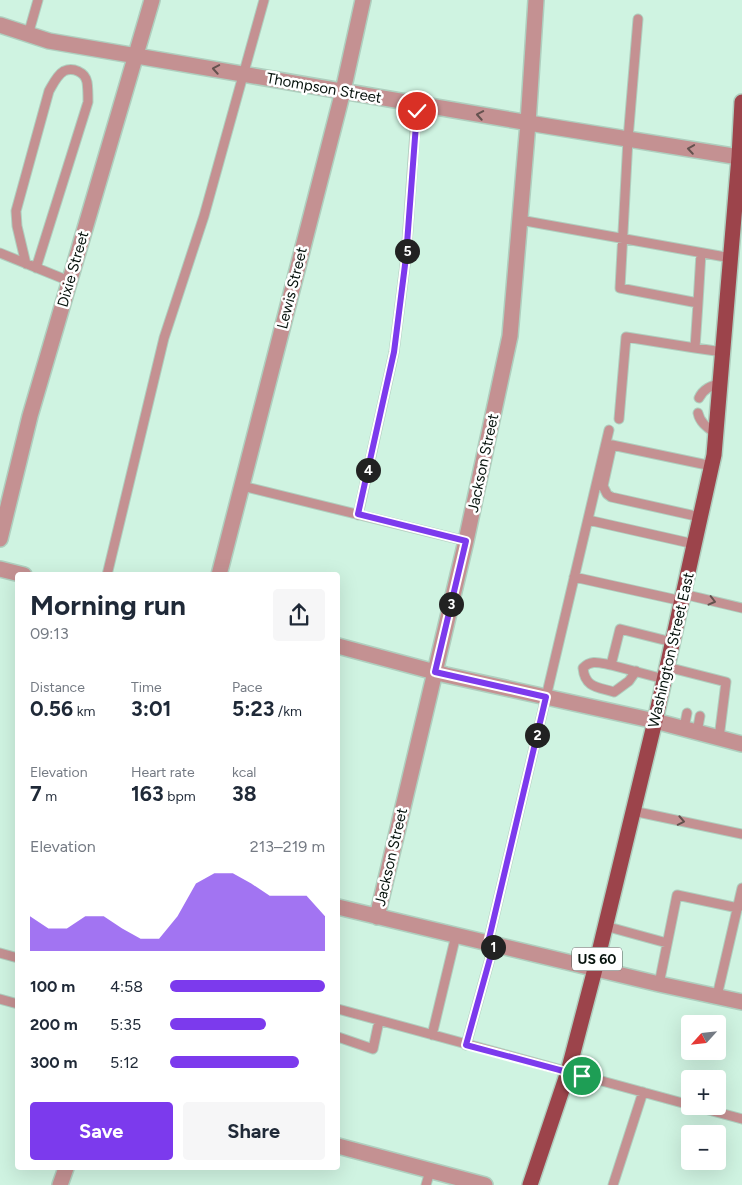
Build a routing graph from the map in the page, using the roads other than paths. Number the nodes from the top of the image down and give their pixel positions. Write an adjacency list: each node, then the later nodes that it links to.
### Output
1 (38, 0): 8 (lane)
2 (152, 0): 9 (street, Dixie Street)
3 (264, 0): 10 (lane)
4 (363, 0): 11 (street, Lewis Street)
5 (536, 0): 14 (street, Jackson Street)
6 (638, 19): 15 (lane)
7 (0, 24): 8 (street, Thompson Street)
8 (28, 35): 9 (street, Thompson Street)
9 (136, 55): 10 (street, Thompson Street, one-way to 9); 23 (street, Dixie Street)
10 (243, 74): 11 (street, Thompson Street); 42 (lane)
11 (342, 91): 13 (street, Thompson Street); 34 (street, Lewis Street)
12 (742, 102): 16 (main road, Washington Street East / US 60)
13 (417, 104): 14 (street, Thompson Street, one-way to 13); 35 (lane)
14 (528, 123): 15 (street, Thompson Street); 17 (street, Jackson Street)
15 (628, 139): 16 (street, Thompson Street, one-way to 15); 18 (lane)
16 (739, 157): 21 (main road, Washington Street East / US 60)
17 (520, 220): 18 (lane); 39 (street, Jackson Street)
18 (623, 238): 20 (lane); 24 (lane)
19 (0, 253): 22 (lane)
20 (701, 253): 21 (lane); 24 (lane)
21 (731, 258): 26 (main road, Washington Street East / US 60)
22 (31, 266): 22 (lane); 23 (lane)
23 (69, 281): 38 (street, Dixie Street)
24 (698, 303): 25 (lane)
25 (695, 348): 26 (lane); 30 (lane)
26 (723, 352): 27 (main road, Washington Street East / US 60)
27 (720, 383): 28 (lane); 32 (main road, Washington Street East / US 60)
28 (699, 398)
29 (698, 413): 32 (lane)
30 (619, 419)
31 (609, 430): 37 (lane)
32 (716, 434): 33 (main road, Washington Street East / US 60)
33 (712, 466): 36 (main road, Washington Street East / US 60); 36 (lane)
34 (242, 486): 35 (lane); 43 (street, Lewis Street)
35 (358, 514): 39 (lane)
36 (700, 517): 40 (main road, Washington Street East / US 60)
37 (588, 520): 40 (lane); 45 (lane)
38 (0, 539)
39 (466, 541): 52 (street, Jackson Street)
40 (694, 544): 46 (main road, Washington Street East / US 60)
41 (0, 570): 44 (street)
42 (108, 572)
43 (220, 572)
44 (15, 573)
45 (574, 577): 46 (lane); 54 (lane)
46 (682, 597): 47 (lane, one-way to 47); 48 (main road, Washington Street East / US 60)
47 (742, 608)
48 (672, 642): 50 (lane); 53 (main road, Washington Street East / US 60)
49 (340, 647): 52 (street)
50 (611, 665): 51 (lane); 51 (lane)
51 (636, 671): 53 (lane)
52 (435, 672): 54 (street); 66 (street, Jackson Street)
53 (666, 673): 57 (main road, Washington Street East / US 60); 59 (lane)
54 (546, 697): 57 (street); 70 (lane)
55 (687, 713): 58 (lane)
56 (700, 716): 58 (lane)
57 (655, 721): 58 (street); 61 (main road, Washington Street East / US 60)
58 (691, 730): 59 (street)
59 (719, 738): 60 (street)
60 (742, 744)
61 (633, 812): 62 (lane, one-way to 62); 67 (main road, Washington Street East / US 60)
62 (742, 834)
63 (742, 888): 65 (lane)
64 (340, 908): 66 (street)
65 (738, 908): 69 (lane); 75 (lane)
66 (377, 917): 68 (street)
67 (605, 926): 69 (lane); 73 (main road, Washington Street East / US 60)
68 (456, 935): 70 (street); 81 (lane)
69 (667, 943): 74 (lane)
70 (491, 944): 73 (street); 83 (lane)
71 (0, 954): 72 (lane)
72 (15, 957)
73 (595, 969): 74 (street); 84 (main road, Washington Street East / US 60)
74 (659, 984): 75 (street)
75 (717, 996): 77 (street)
76 (0, 999): 78 (lane)
77 (742, 1002)
78 (15, 1003)
79 (340, 1010): 80 (lane)
80 (379, 1021): 81 (lane); 82 (lane)
81 (432, 1036): 83 (lane)
82 (340, 1039)
83 (466, 1045): 84 (lane)
84 (568, 1072): 85 (lane); 94 (main road, Washington Street East / US 60)
85 (643, 1092): 86 (lane); 95 (lane)
86 (681, 1103)
87 (726, 1115): 88 (lane)
88 (742, 1119)
89 (340, 1147): 91 (street)
90 (65, 1170): 92 (street)
91 (428, 1178): 93 (street)
92 (60, 1185)
93 (485, 1185)
94 (530, 1185)
95 (613, 1185)

